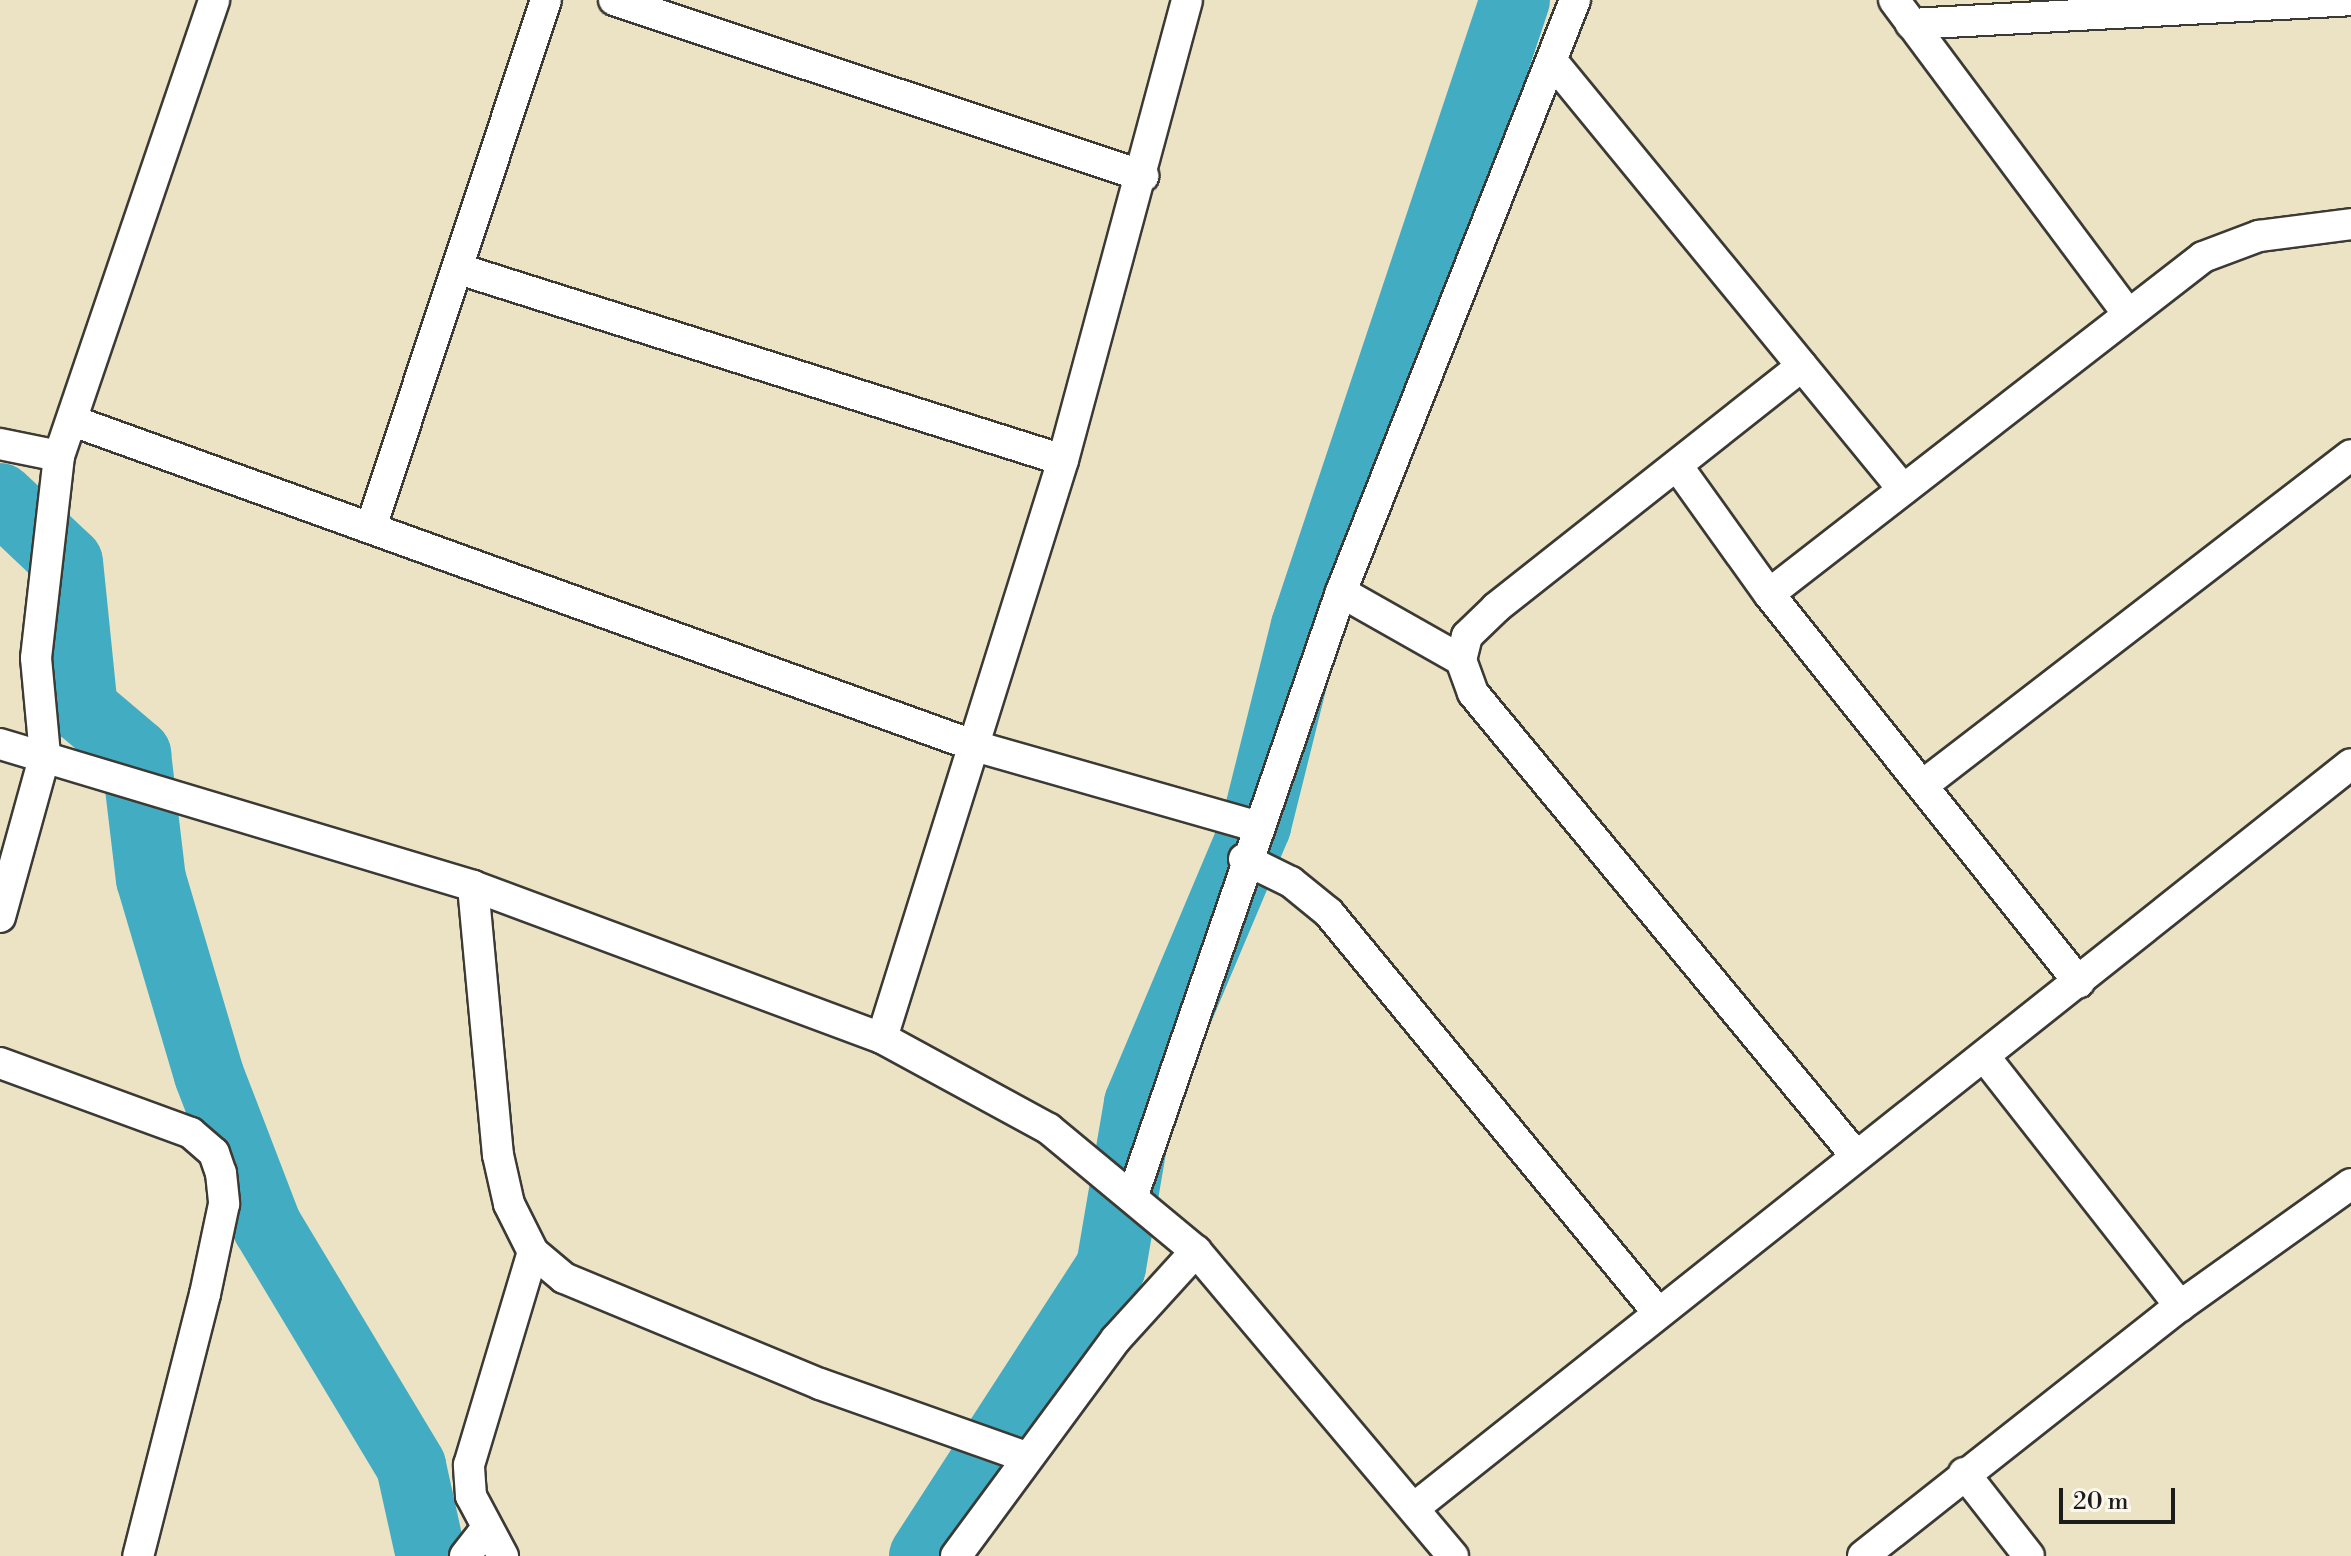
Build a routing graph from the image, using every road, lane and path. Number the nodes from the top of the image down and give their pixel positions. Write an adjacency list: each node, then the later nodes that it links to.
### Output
1 (214, 0): 15 (street)
2 (546, 0): 12 (street)
3 (614, 0): 10 (street)
4 (1187, 0): 10 (street)
5 (1575, 0): 9 (street)
6 (2350, 0): 7 (street)
7 (2094, 6): 8 (street)
8 (1902, 12): 13 (street)
9 (1552, 61): 14 (street); 23 (street)
10 (1143, 176): 19 (street)
11 (2351, 224): 13 (street)
12 (459, 269): 19 (street); 22 (street)
13 (2127, 313): 21 (street)
14 (1802, 366): 20 (street); 21 (street)
15 (73, 421): 18 (street); 22 (street)
16 (0, 444): 18 (street)
17 (2351, 455): 30 (street)
18 (59, 456): 28 (street)
19 (1063, 460): 27 (street)
20 (1678, 467): 24 (street); 25 (street)
21 (1903, 489): 24 (street)
22 (372, 524): 27 (street)
23 (1341, 592): 25 (street); 31 (street)
24 (1769, 594): 30 (street)
25 (1461, 660): 39 (street)
26 (0, 744): 28 (street)
27 (978, 747): 31 (street); 36 (street)
28 (45, 755): 33 (street); 34 (street)
29 (2351, 764): 35 (street)
30 (1923, 785): 35 (street)
31 (1256, 826): 32 (street)
32 (1244, 859): 41 (street); 45 (street)
33 (473, 886): 36 (street); 43 (street)
34 (0, 917)
35 (2079, 983): 37 (street)
36 (882, 1038): 41 (street)
37 (1984, 1056): 39 (street); 44 (street)
38 (0, 1063): 50 (street)
39 (1856, 1156): 45 (street)
40 (2351, 1184): 44 (street)
41 (1133, 1195): 42 (street)
42 (1196, 1251): 46 (street); 48 (street)
43 (533, 1252): 46 (street); 49 (street)
44 (2180, 1306): 47 (street)
45 (1656, 1310): 48 (street)
46 (1026, 1457): 53 (street)
47 (1964, 1473): 55 (street); 56 (street)
48 (1414, 1508): 54 (street)
49 (485, 1530): 51 (street); 52 (street)
50 (138, 1556)
51 (465, 1556)
52 (503, 1556)
53 (956, 1556)
54 (1453, 1556)
55 (1863, 1556)
56 (2029, 1556)

